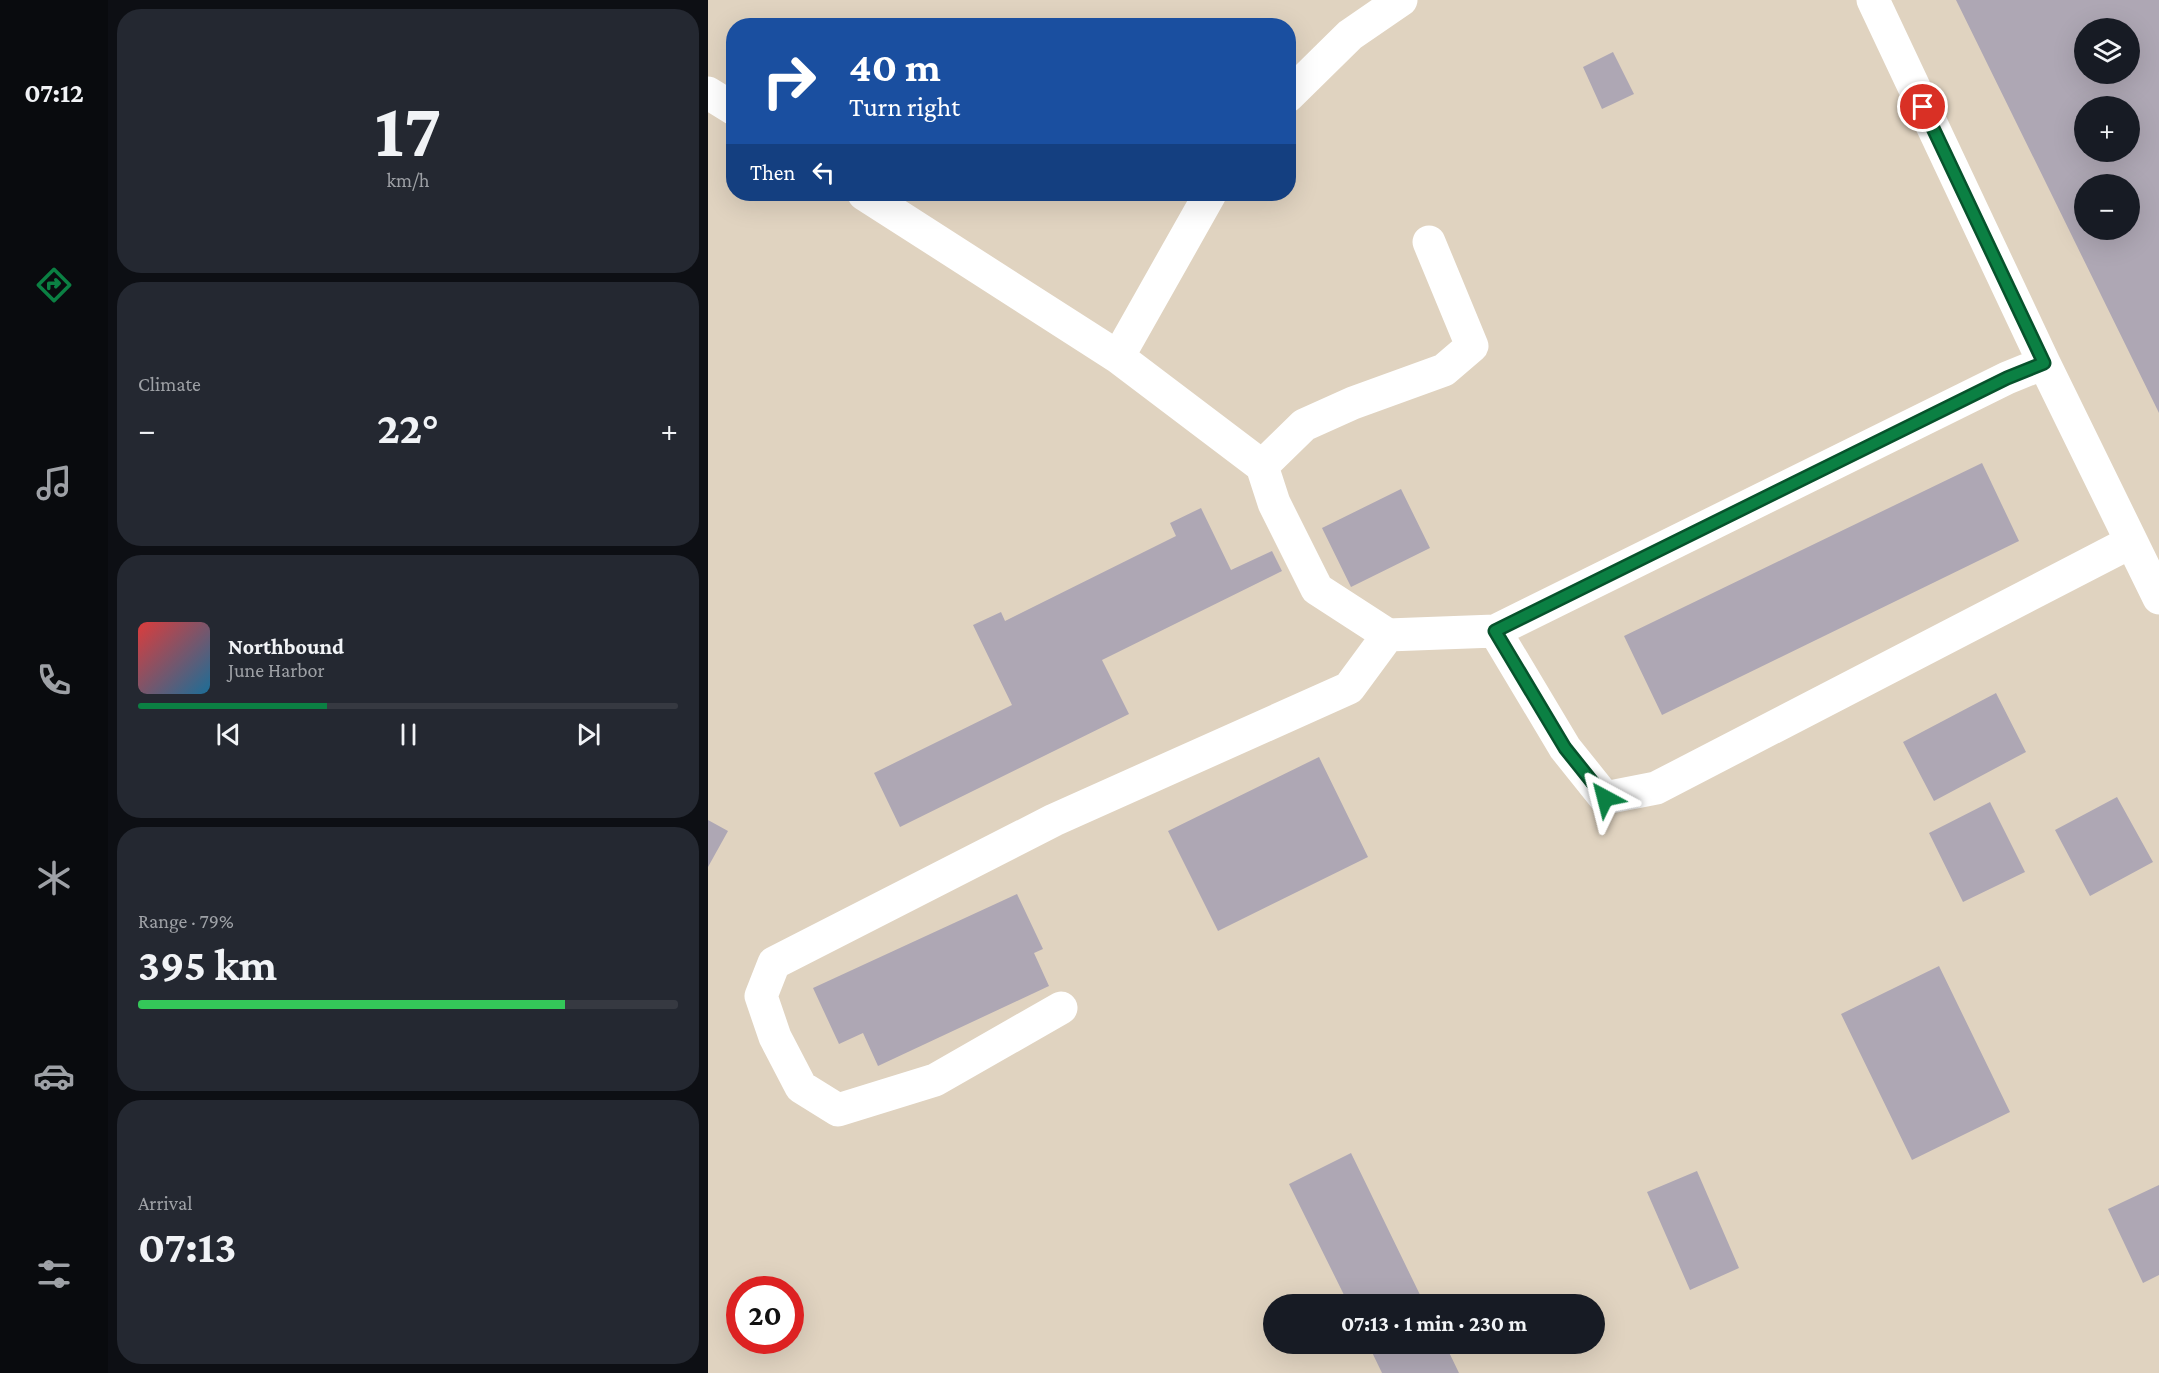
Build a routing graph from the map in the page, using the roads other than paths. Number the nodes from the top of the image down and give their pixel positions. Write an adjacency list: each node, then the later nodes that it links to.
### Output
1 (1401, 0): 3 (lane)
2 (1873, 0): 10 (lane)
3 (1296, 88)
4 (708, 93): 5 (lane)
5 (726, 104)
6 (875, 201): 9 (lane)
7 (1206, 201): 9 (lane)
8 (1429, 242): 11 (lane)
9 (1118, 357): 11 (lane)
10 (2044, 363): 12 (lane); 14 (lane)
11 (1262, 466): 15 (lane)
12 (2131, 542): 13 (lane); 14 (lane)
13 (2159, 598)
14 (1495, 631): 15 (lane)
15 (1388, 635): 16 (lane)
16 (1061, 1008)

